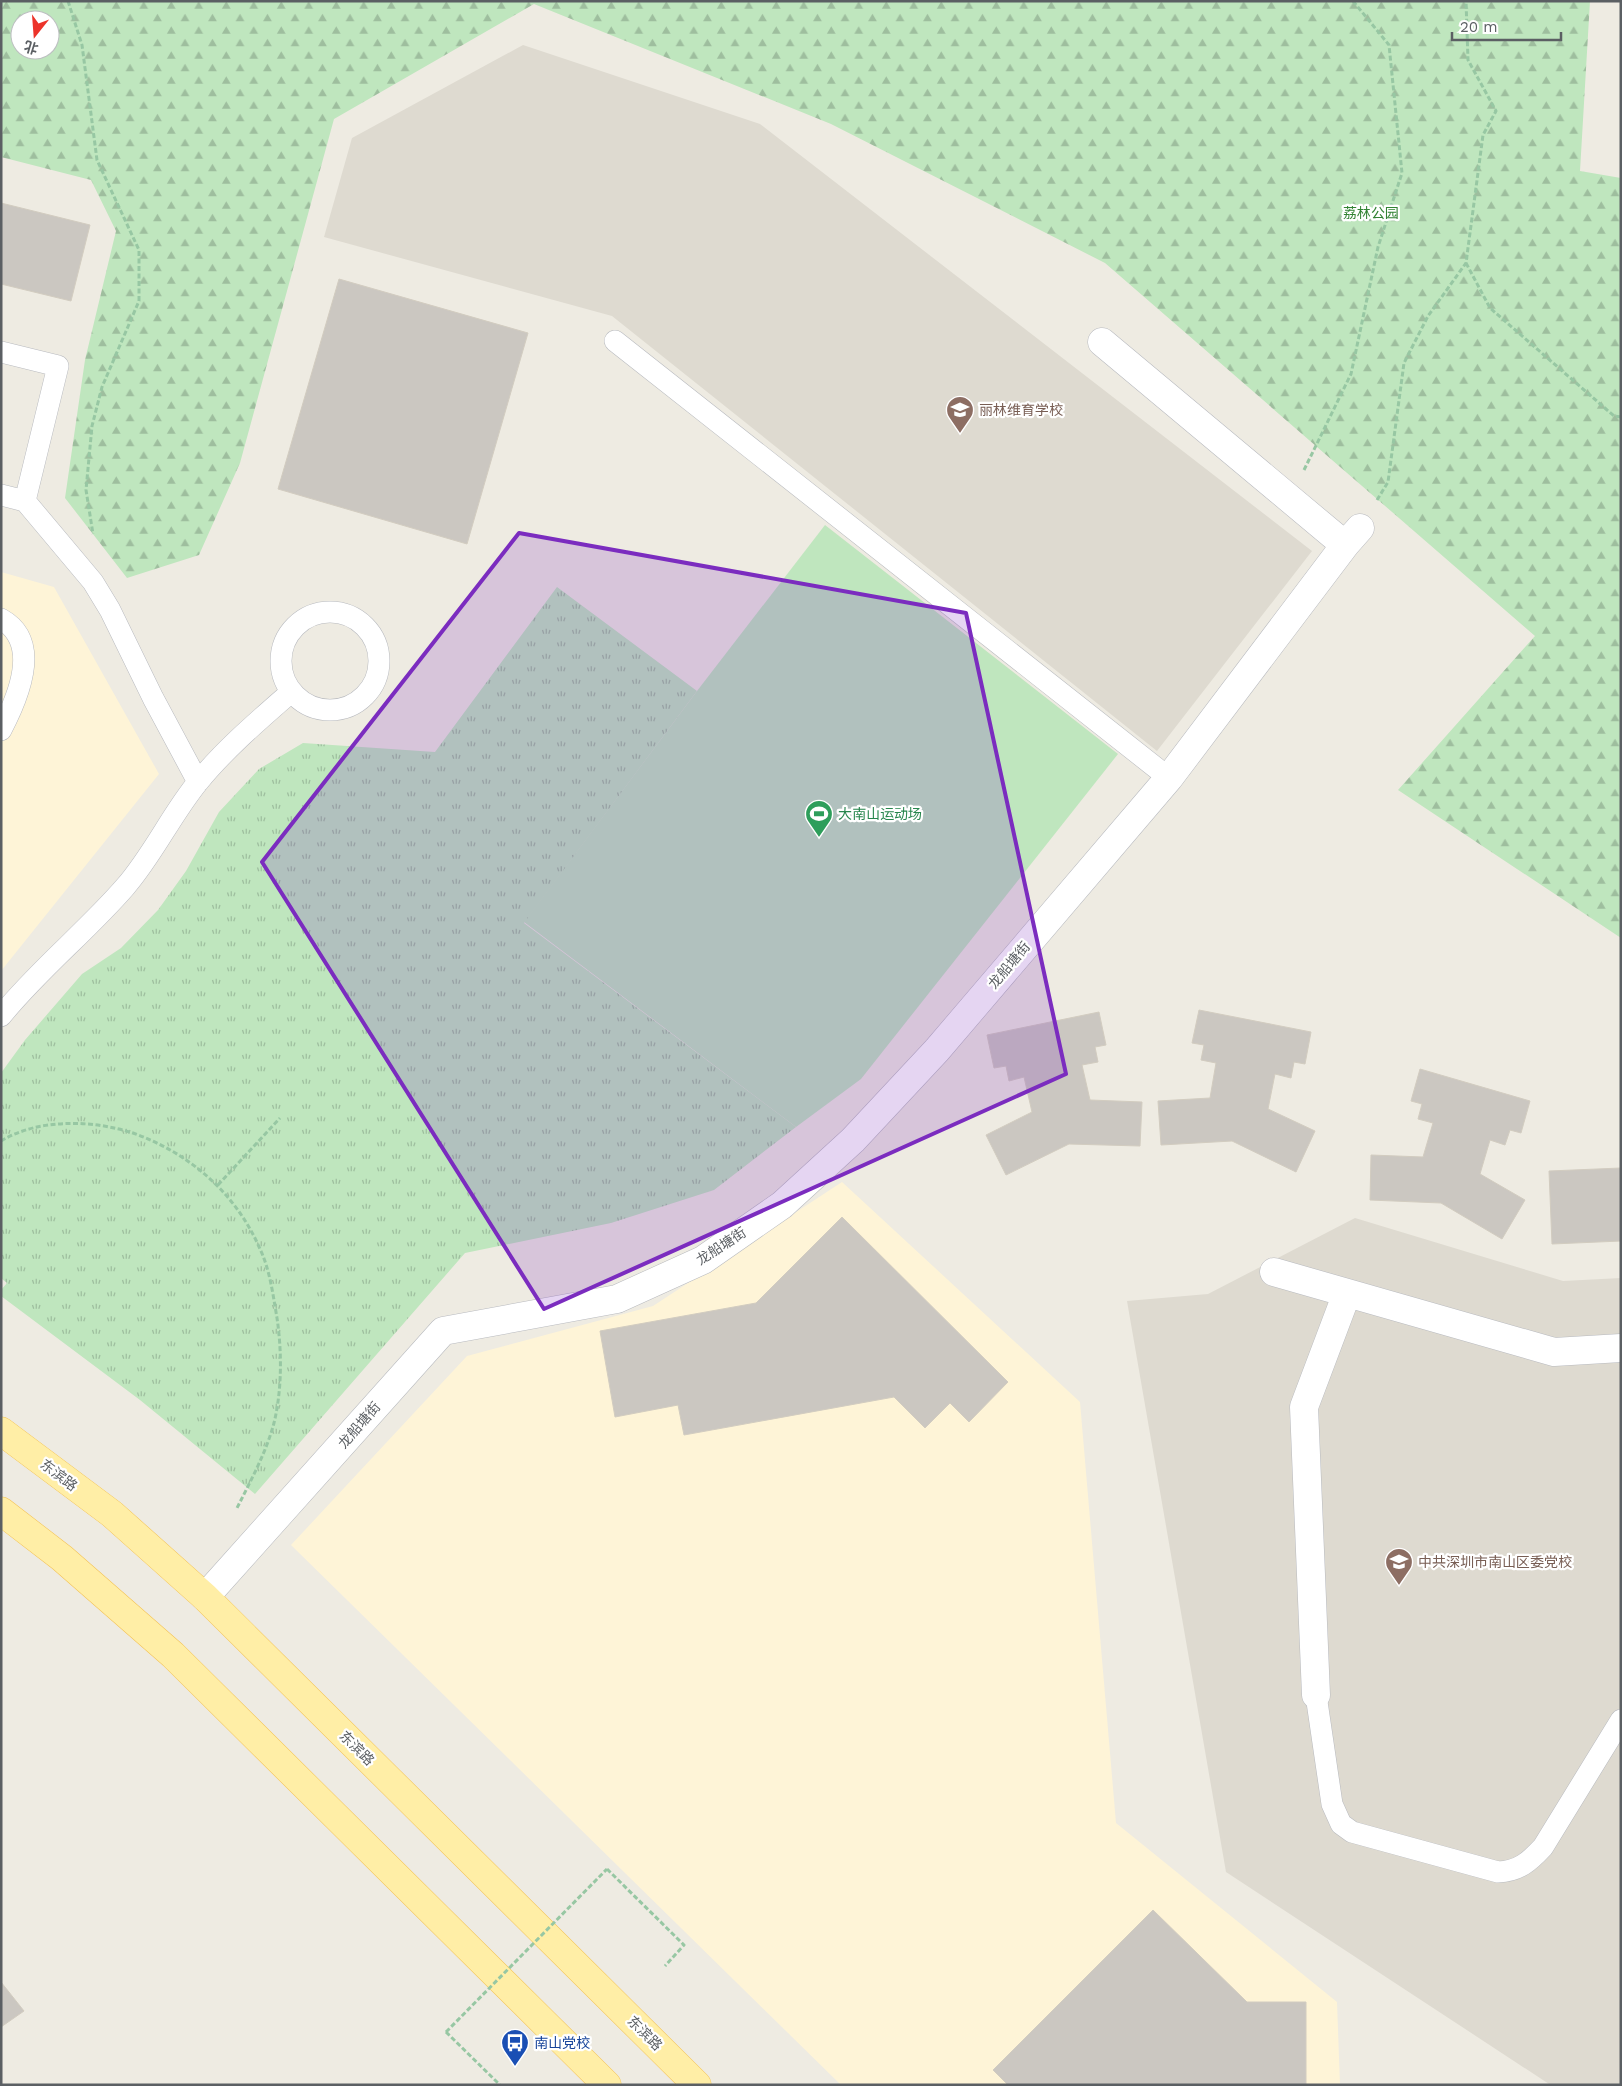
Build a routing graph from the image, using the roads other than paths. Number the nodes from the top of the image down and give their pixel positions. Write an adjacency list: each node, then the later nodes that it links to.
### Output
1 (615, 341): 9 (lane)
2 (1102, 342): 9 (street, 龙船塘街)
3 (1, 352): 5 (lane)
4 (1, 495): 5 (lane)
5 (24, 501): 10 (lane)
6 (1, 619): 8 (lane)
7 (291, 692): 7 (lane); 10 (lane)
8 (1, 730)
9 (1169, 778): 17 (street, 龙船塘街)
10 (198, 782): 11 (lane)
11 (1, 1016)
12 (1274, 1272): 13 (street)
13 (1347, 1293): 14 (street); 18 (street)
14 (1621, 1348)
15 (1, 1431): 17 (main road, 东滨路)
16 (1, 1511): 20 (main road)
17 (205, 1597): 21 (main road, 东滨路)
18 (1316, 1694): 19 (lane)
19 (1621, 1720)
20 (607, 2085)
21 (697, 2085)

